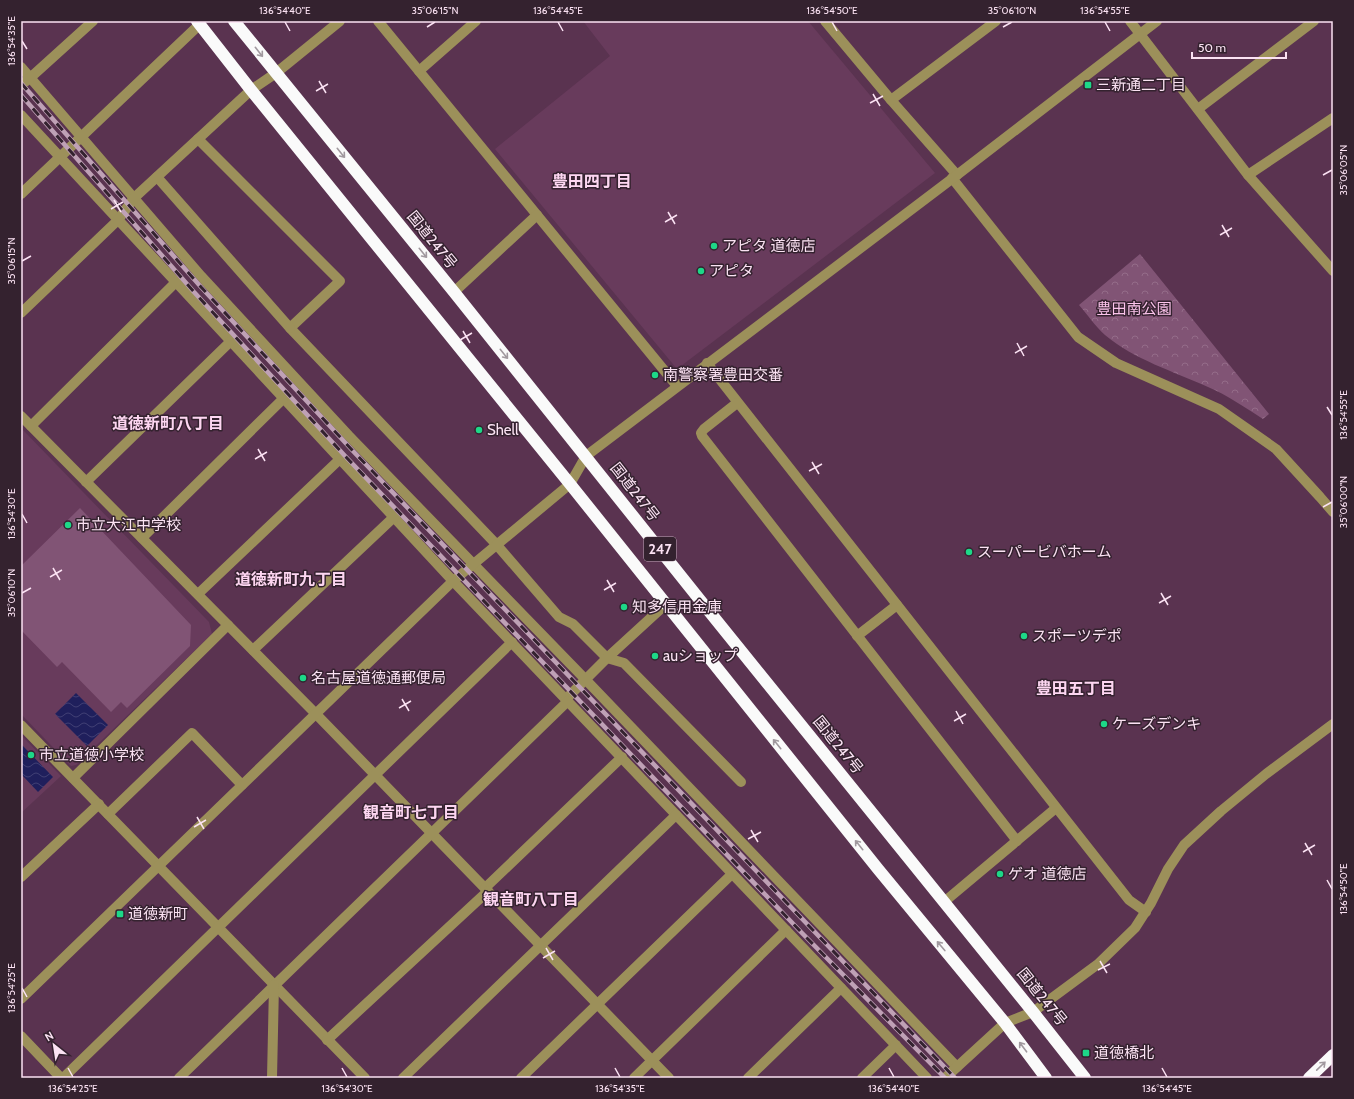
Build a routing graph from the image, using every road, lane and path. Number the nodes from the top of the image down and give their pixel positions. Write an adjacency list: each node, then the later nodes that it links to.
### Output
1 (93, 21): 16 (street)
2 (234, 21): 15 (highway, 国道247号 / 247, one-way to 15)
3 (340, 21): 15 (street)
4 (378, 21): 14 (street)
5 (476, 21): 14 (street)
6 (825, 21): 19 (street)
7 (996, 21): 19 (street)
8 (1130, 21): 12 (street)
9 (1157, 21): 12 (street)
10 (1314, 21): 20 (street)
11 (198, 23): 18 (highway, 247); 23 (street)
12 (1140, 34): 20 (street); 27 (street)
13 (21, 67): 16 (street)
14 (419, 71): 31 (street)
15 (276, 73): 18 (street); 35 (highway, 国道247号 / 247, one-way to 35)
16 (30, 78): 17 (street); 23 (street)
17 (21, 85)
18 (251, 90): 24 (street); 48 (highway, 247)
19 (891, 100): 27 (street)
20 (1198, 109): 26 (street)
21 (21, 115): 25 (street)
22 (1333, 118): 26 (street)
23 (81, 138): 25 (street); 30 (street)
24 (198, 139): 28 (street); 37 (street)
25 (59, 156): 29 (street); 32 (street)
26 (1248, 175): 33 (street)
27 (955, 176): 39 (street); 49 (street)
28 (157, 177): 30 (street); 37 (street)
29 (21, 194)
30 (134, 198): 32 (street); 53 (street)
31 (537, 215): 35 (street); 40 (street)
32 (118, 220): 34 (street); 36 (street)
33 (1333, 271)
34 (176, 282): 38 (street); 44 (street)
35 (454, 292): 45 (highway, 国道247号 / 247, one-way to 45)
36 (21, 313)
37 (290, 328): 52 (street)
38 (231, 341): 41 (street); 47 (street)
39 (707, 363): 40 (street); 42 (street)
40 (677, 386): 45 (street)
41 (284, 398): 46 (street); 51 (street)
42 (738, 403): 57 (street); 59 (street)
43 (21, 416): 44 (street)
44 (31, 426): 47 (street)
45 (586, 456): 48 (street); 83 (highway, 国道247号 / 247)
46 (340, 459): 50 (street); 55 (street)
47 (86, 482): 51 (street)
48 (570, 484): 52 (street); 56 (highway, 247)
49 (1333, 512)
50 (394, 517): 54 (street); 61 (street)
51 (142, 538): 55 (street)
52 (496, 544): 53 (street); 62 (street)
53 (473, 564): 54 (street); 63 (street)
54 (453, 581): 60 (street); 65 (street)
55 (198, 594): 58 (street)
56 (666, 604): 62 (street); 93 (highway, 247, one-way to 56)
57 (897, 606): 59 (street); 74 (street)
58 (228, 625): 61 (street); 70 (street)
59 (858, 636): 78 (street)
60 (512, 642): 64 (street); 69 (street)
61 (253, 650): 65 (street)
62 (607, 658): 63 (street); 71 (street)
63 (584, 679): 64 (street); 99 (street)
64 (567, 700): 68 (street); 77 (street)
65 (316, 714): 69 (street); 72 (street)
66 (1333, 724): 84 (street)
67 (21, 725): 70 (street)
68 (622, 757): 76 (street); 82 (street)
69 (376, 775): 77 (street); 85 (street)
70 (73, 778): 73 (street)
71 (741, 782)
72 (242, 785): 75 (street); 79 (street)
73 (99, 804): 75 (street); 81 (street)
74 (1056, 808): 78 (street); 84 (street)
75 (108, 814): 79 (street)
76 (676, 815): 80 (street); 87 (street)
77 (431, 832): 82 (street); 88 (street)
78 (1017, 841): 83 (street)
79 (158, 866): 85 (street); 90 (street)
80 (732, 874): 86 (street); 91 (street)
81 (21, 877)
82 (486, 889): 87 (street); 95 (street)
83 (944, 902): 92 (highway, 国道247号 / 247)
84 (1146, 912): 92 (street)
85 (218, 927): 88 (street); 100 (street)
86 (786, 930): 89 (street); 98 (street)
87 (541, 946): 91 (street); 104 (street)
88 (274, 985): 95 (street); 101 (street); 102 (street)
89 (841, 988): 96 (street); 108 (street)
90 (21, 999)
91 (598, 1004): 98 (street); 105 (street)
92 (1033, 1012): 93 (street); 113 (highway, 国道247号 / 247)
93 (1005, 1023): 99 (street); 112 (highway, 247, one-way to 93)
94 (21, 1036): 100 (street)
95 (327, 1040): 103 (street)
96 (896, 1046): 109 (street); 110 (street)
97 (1333, 1055): 114 (highway, one-way to 97)
98 (652, 1060): 106 (street); 107 (street)
99 (957, 1067): 111 (street)
100 (62, 1078)
101 (179, 1078)
102 (272, 1078)
103 (365, 1078)
104 (404, 1078)
105 (521, 1078)
106 (634, 1078)
107 (669, 1078)
108 (748, 1078)
109 (862, 1078)
110 (927, 1078)
111 (945, 1078)
112 (1046, 1078)
113 (1085, 1078)
114 (1309, 1078)

